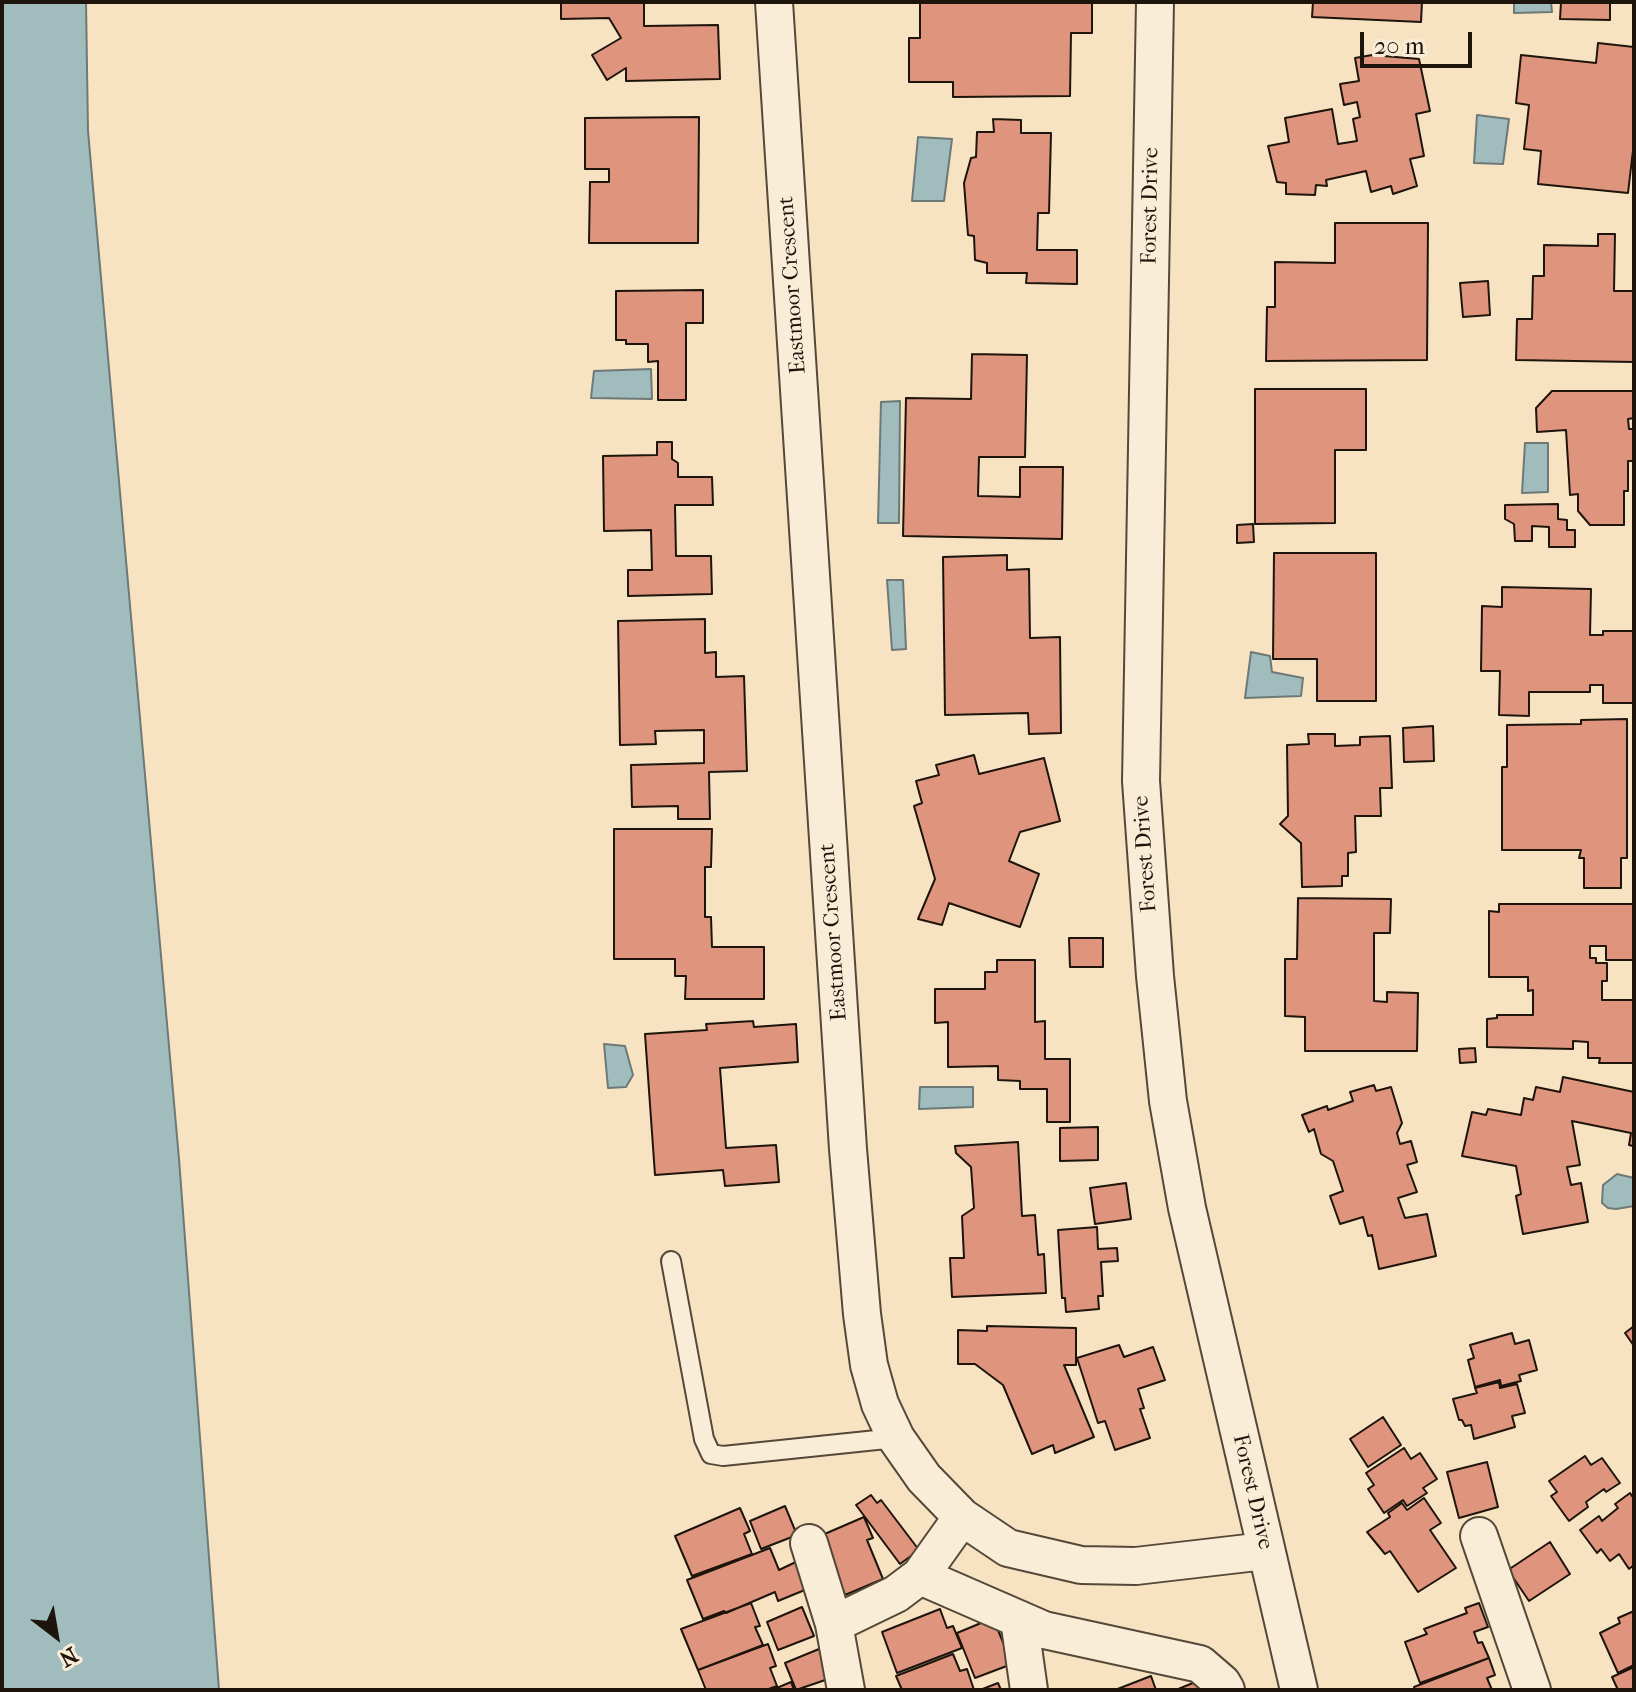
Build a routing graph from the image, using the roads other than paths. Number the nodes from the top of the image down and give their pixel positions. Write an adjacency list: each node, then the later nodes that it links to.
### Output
1 (774, 2): 4 (street, Eastmoor Crescent)
2 (1155, 2): 8 (street, Forest Drive)
3 (671, 1261): 4 (lane)
4 (896, 1438): 5 (street, Eastmoor Crescent)
5 (962, 1517): 8 (street, Eastmoor Crescent); 9 (street)
6 (1479, 1536): 16 (street)
7 (809, 1543): 11 (street)
8 (1265, 1551): 15 (street, Forest Drive)
9 (920, 1576): 10 (street); 11 (street)
10 (1019, 1619): 13 (street); 14 (street)
11 (834, 1624): 12 (street)
12 (846, 1690)
13 (1029, 1690)
14 (1226, 1690)
15 (1299, 1690)
16 (1532, 1690)

